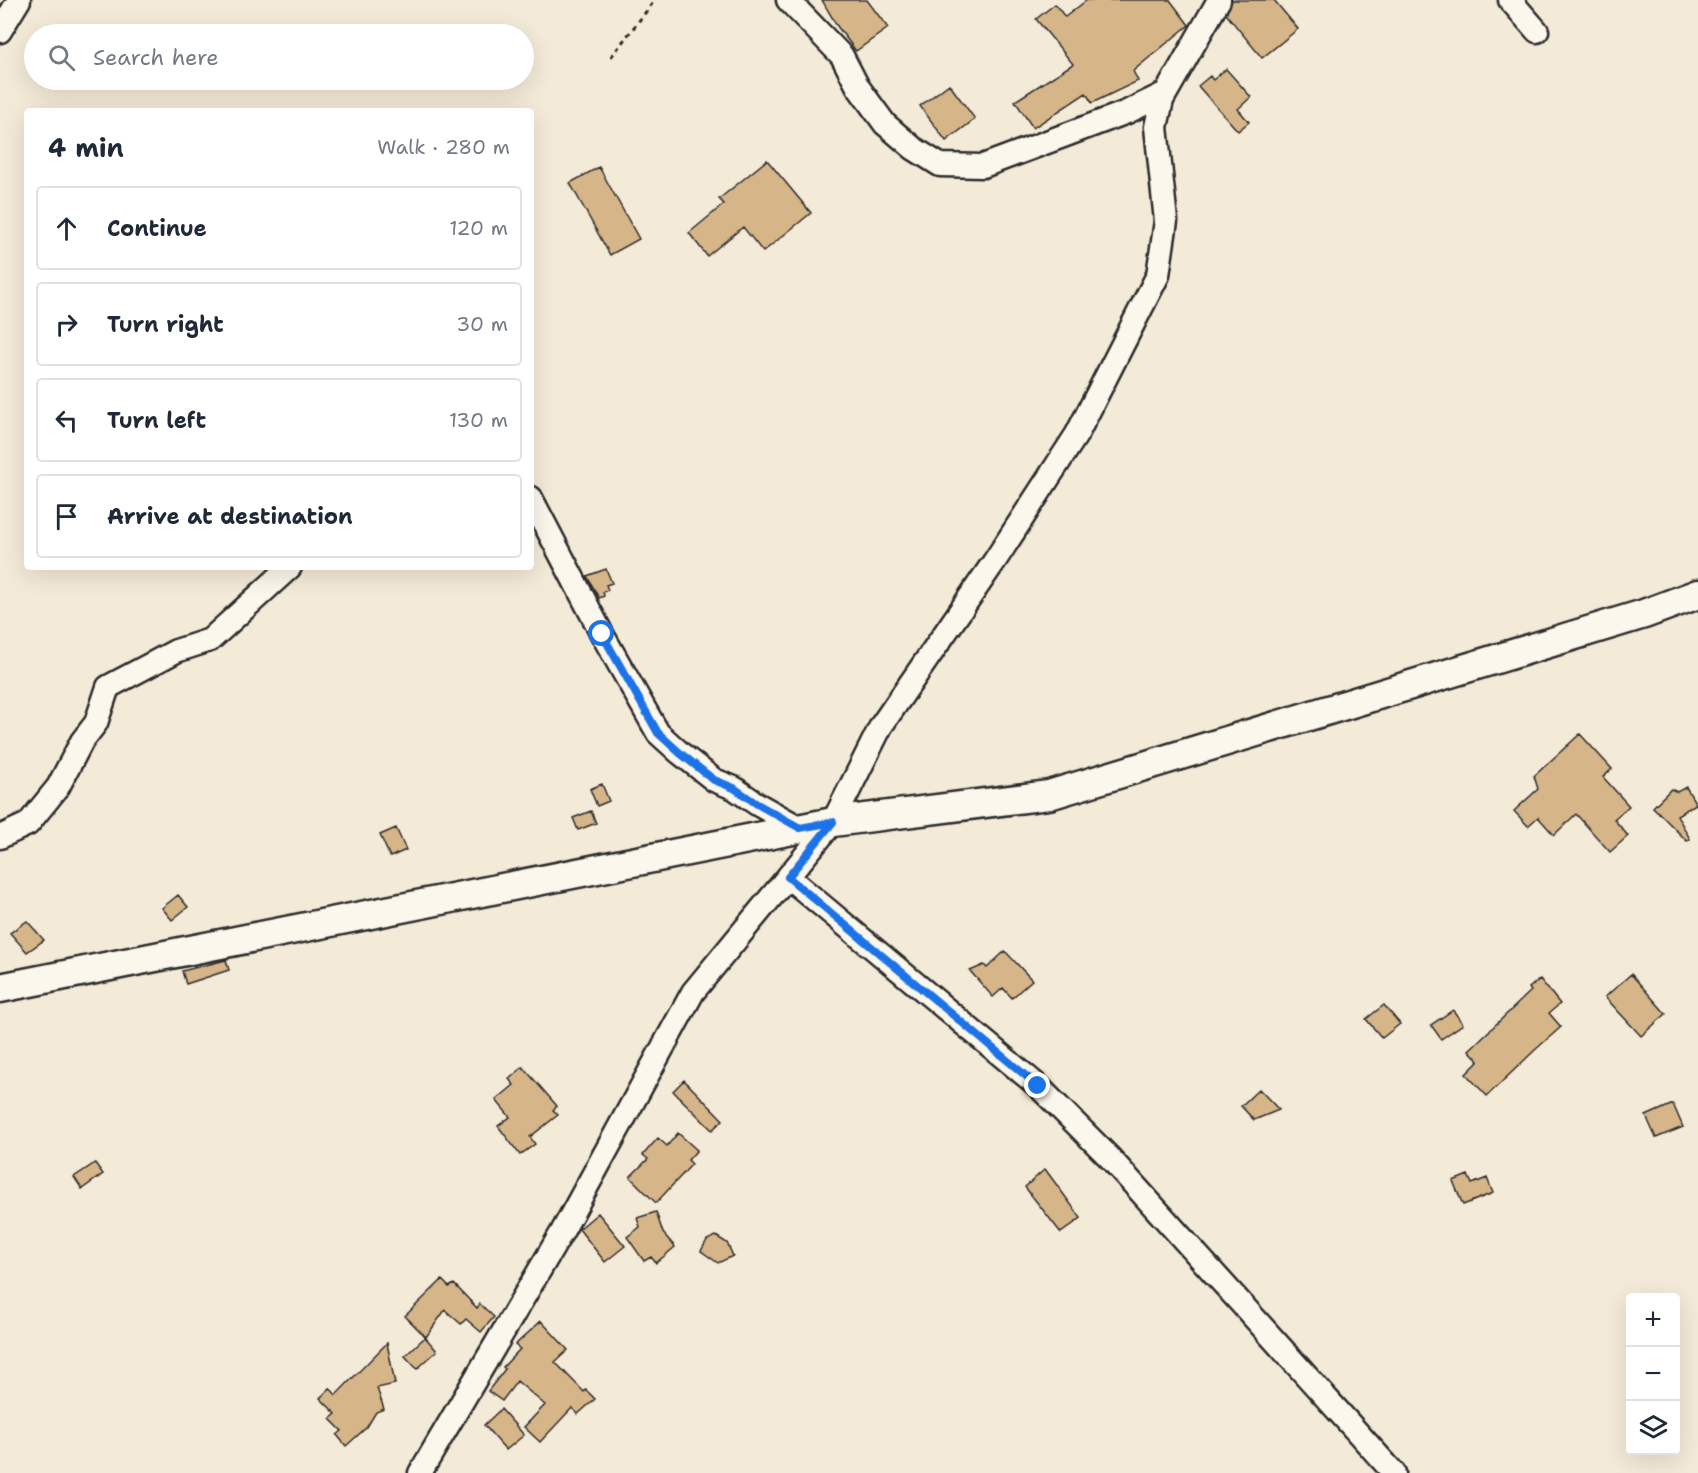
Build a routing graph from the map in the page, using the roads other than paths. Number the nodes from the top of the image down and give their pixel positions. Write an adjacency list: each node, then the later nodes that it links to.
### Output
1 (19, 0): 5 (street)
2 (788, 0): 7 (street)
3 (1219, 0): 7 (street)
4 (1510, 0): 6 (street)
5 (0, 31)
6 (1538, 31)
7 (1166, 93): 11 (street)
8 (534, 504): 12 (street)
9 (287, 570): 13 (street)
10 (1698, 594): 11 (main road)
11 (833, 822): 12 (main road); 14 (street)
12 (800, 828): 15 (main road)
13 (0, 837)
14 (788, 877): 16 (street); 17 (street)
15 (0, 988)
16 (420, 1473)
17 (1394, 1473)

